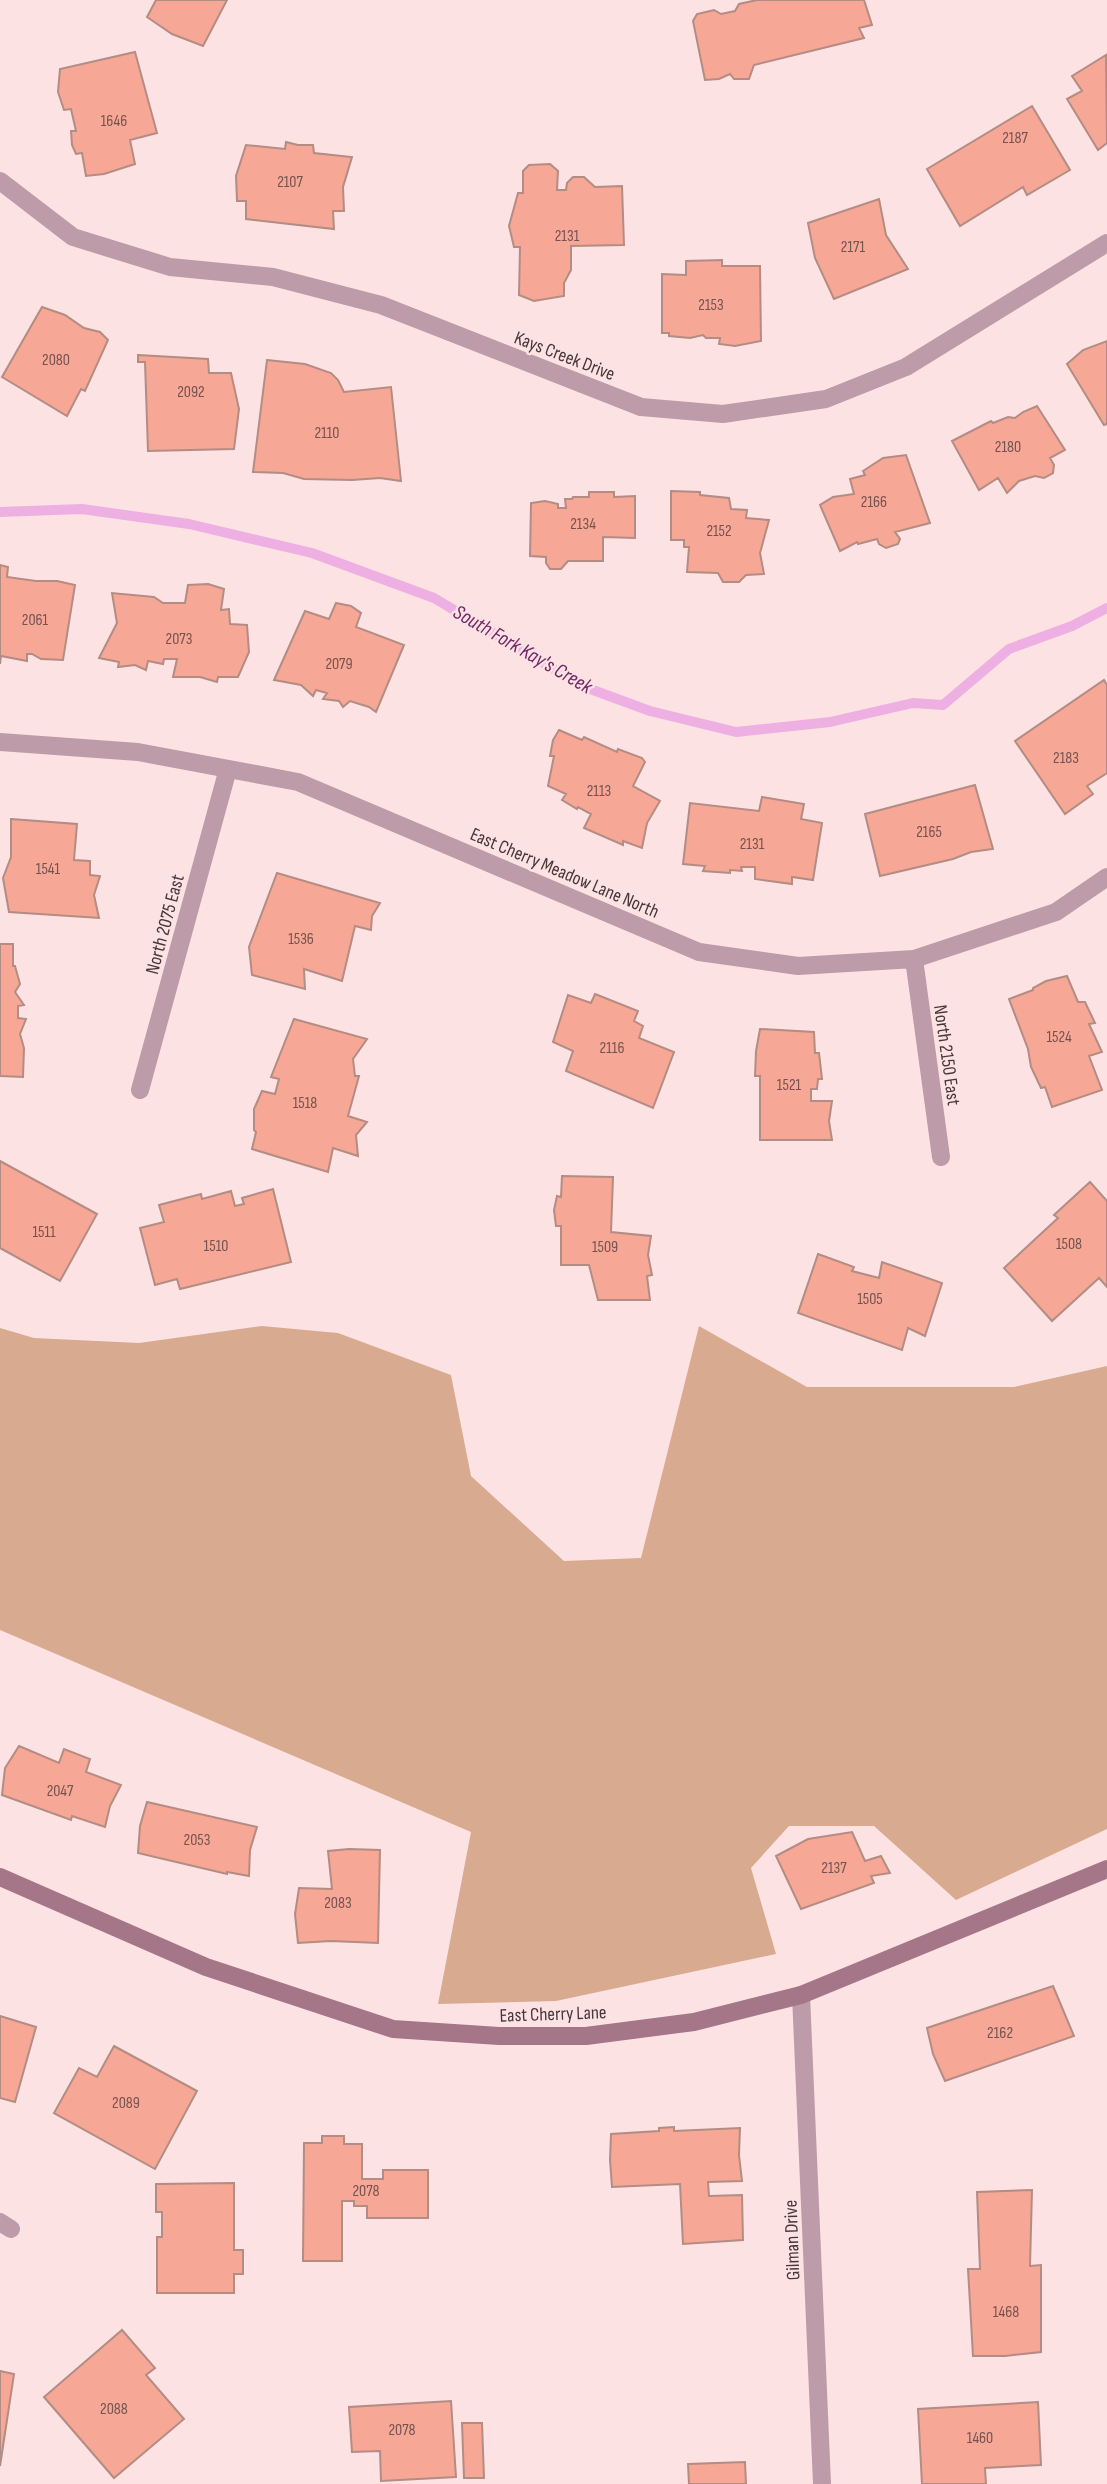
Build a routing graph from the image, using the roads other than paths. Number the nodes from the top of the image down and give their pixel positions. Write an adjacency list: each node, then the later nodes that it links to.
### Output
1 (0, 181): 2 (street, Kays Creek Drive)
2 (1107, 243)
3 (0, 742): 4 (street, East Cherry Meadow Lane North)
4 (228, 769): 6 (street, East Cherry Meadow Lane North); 7 (street, North 2075 East)
5 (1107, 877): 6 (street, East Cherry Meadow Lane North)
6 (914, 959): 8 (street, North 2150 East)
7 (140, 1090)
8 (941, 1157)
9 (1107, 1869): 11 (street, East Cherry Lane)
10 (0, 1877): 11 (street, East Cherry Lane)
11 (801, 1995): 12 (street, Gilman Drive)
12 (822, 2484)

